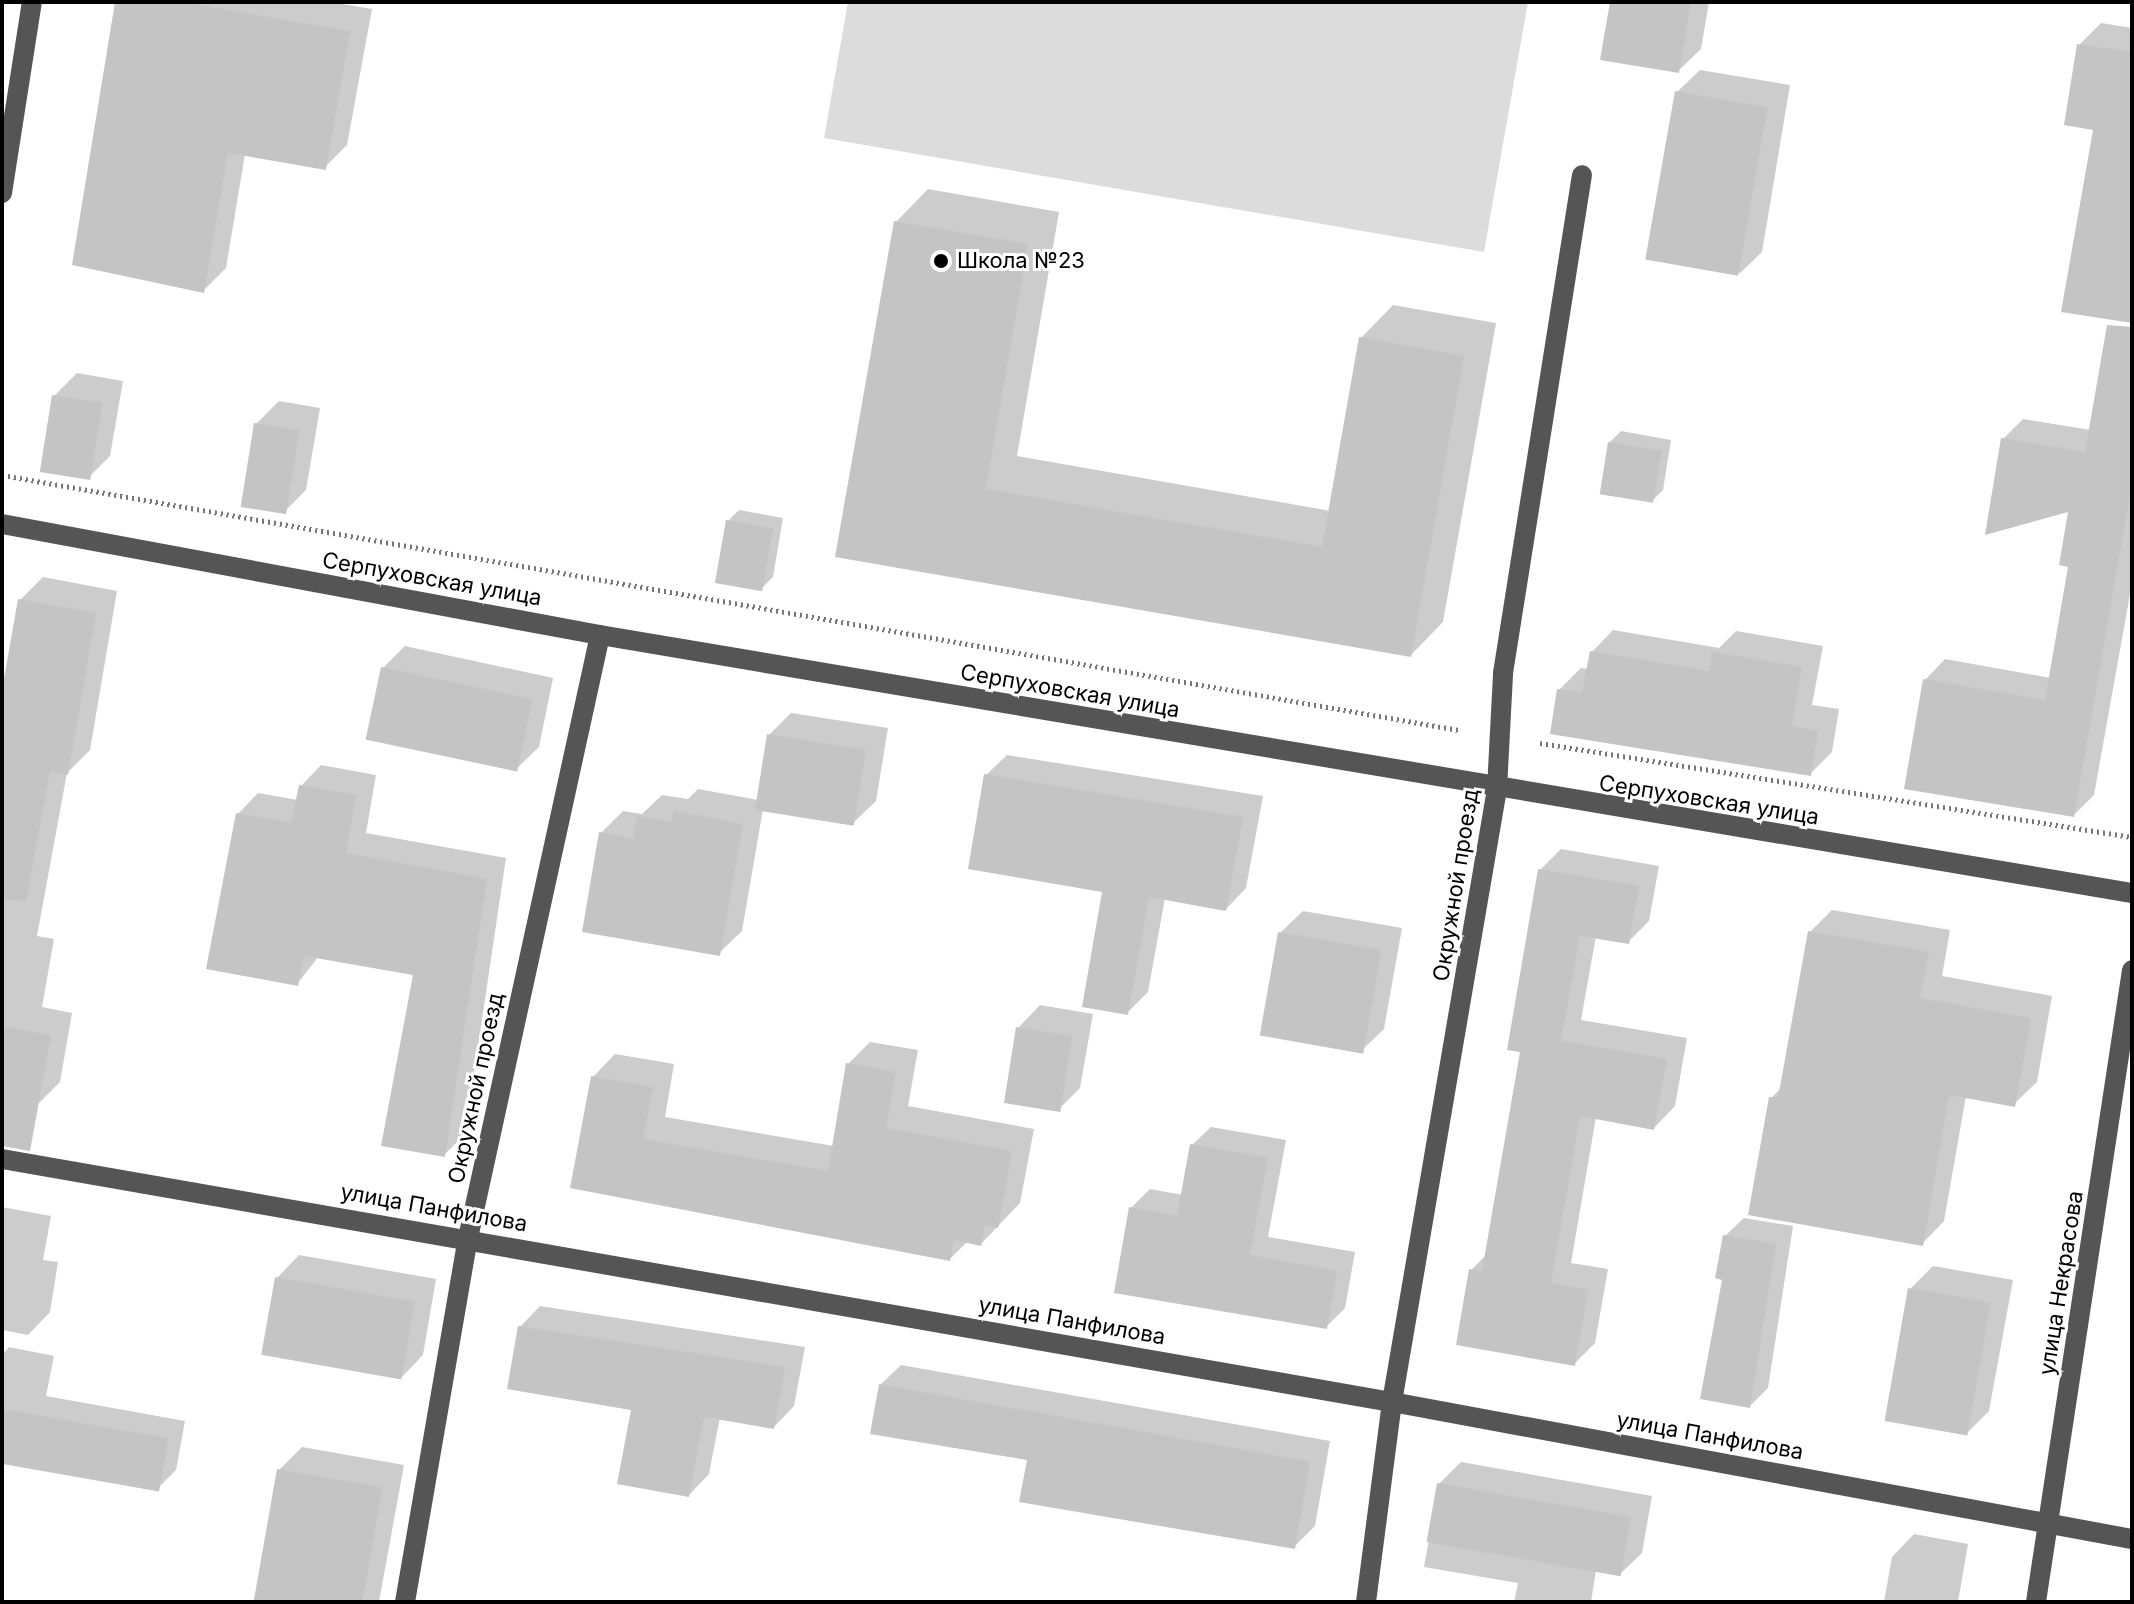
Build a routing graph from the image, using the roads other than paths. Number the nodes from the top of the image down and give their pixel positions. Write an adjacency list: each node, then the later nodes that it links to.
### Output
1 (32, 2): 3 (street)
2 (1582, 175): 6 (street, Окружной проезд)
3 (2, 193)
4 (2, 524): 5 (street, Серпуховская улица)
5 (600, 635): 6 (street, Серпуховская улица); 10 (street, Окружной проезд)
6 (1497, 789): 7 (street, Серпуховская улица); 11 (street, Окружной проезд)
7 (2132, 893)
8 (2132, 970): 12 (street, улица Некрасова)
9 (2, 1159): 10 (street, улица Панфилова)
10 (468, 1238): 11 (street, улица Панфилова); 14 (street, Окружной проезд)
11 (1392, 1402): 12 (street, улица Панфилова); 15 (street, Окружной проезд)
12 (2049, 1522): 13 (street, улица Панфилова); 16 (street, улица Некрасова)
13 (2132, 1539)
14 (405, 1602)
15 (1366, 1602)
16 (2036, 1602)

